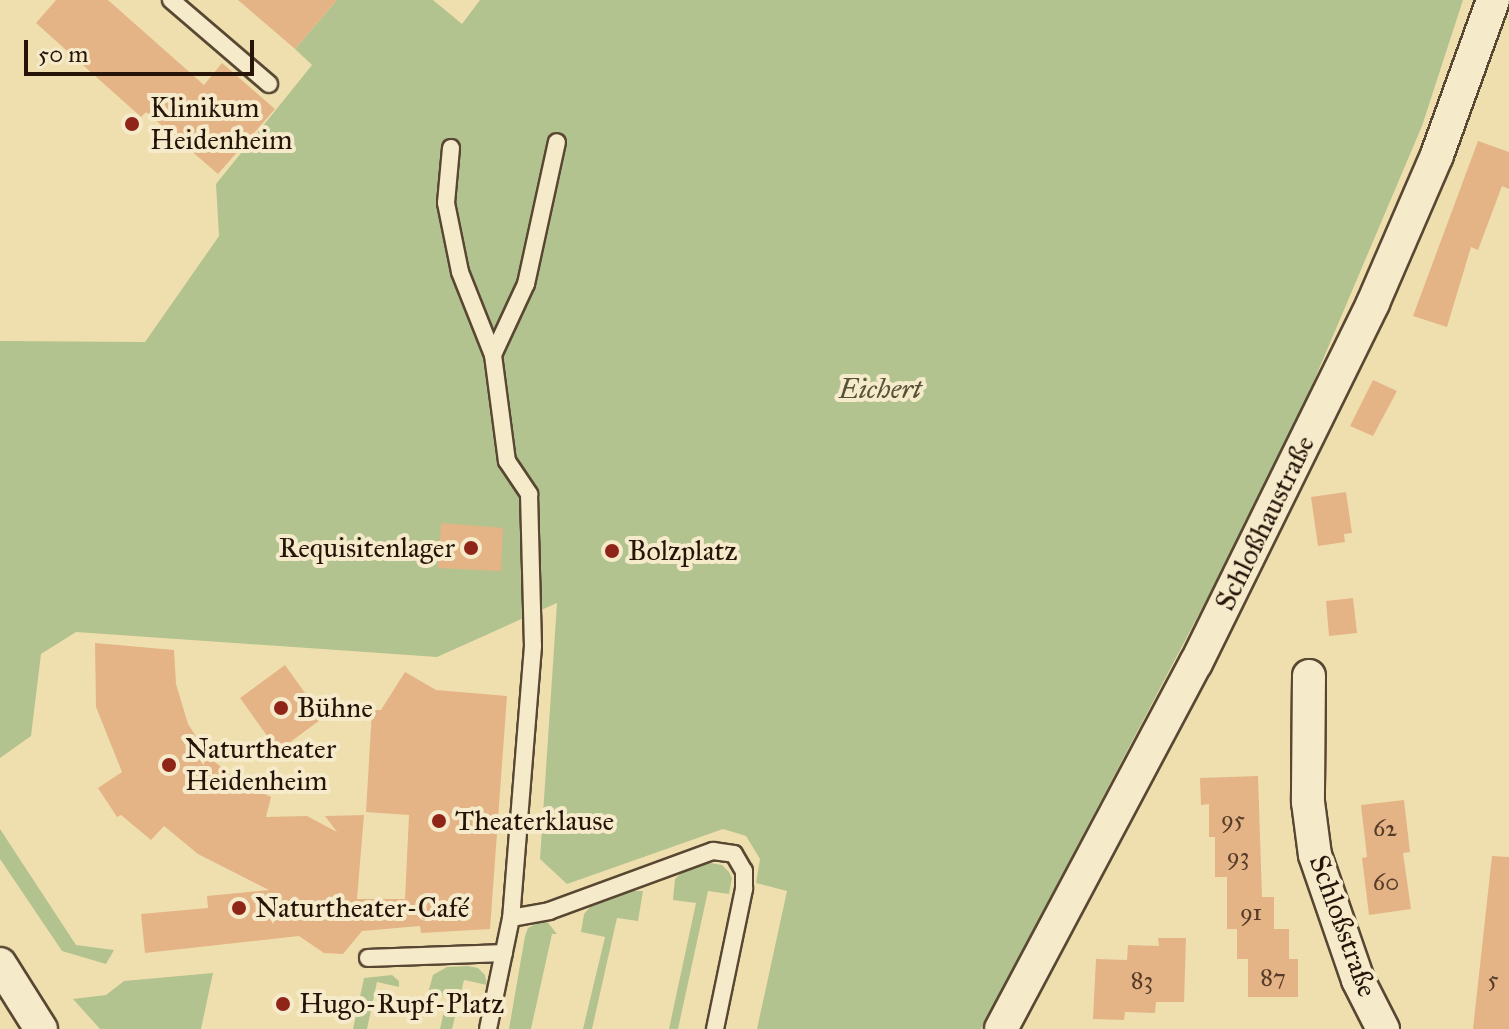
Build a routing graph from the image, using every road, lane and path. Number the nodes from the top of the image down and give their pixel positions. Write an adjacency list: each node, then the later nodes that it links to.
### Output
1 (171, 0): 3 (lane)
2 (1493, 0): 15 (street, Schloßhaustraße)
3 (269, 84)
4 (557, 142): 6 (lane)
5 (451, 148): 6 (lane)
6 (493, 355): 8 (lane)
7 (1309, 676): 16 (street, Schloßstraße)
8 (511, 918): 9 (lane); 14 (lane)
9 (504, 953): 10 (lane); 13 (lane)
10 (368, 958)
11 (0, 964): 12 (street)
12 (41, 1029)
13 (488, 1029)
14 (715, 1029)
15 (1001, 1029)
16 (1383, 1029)

